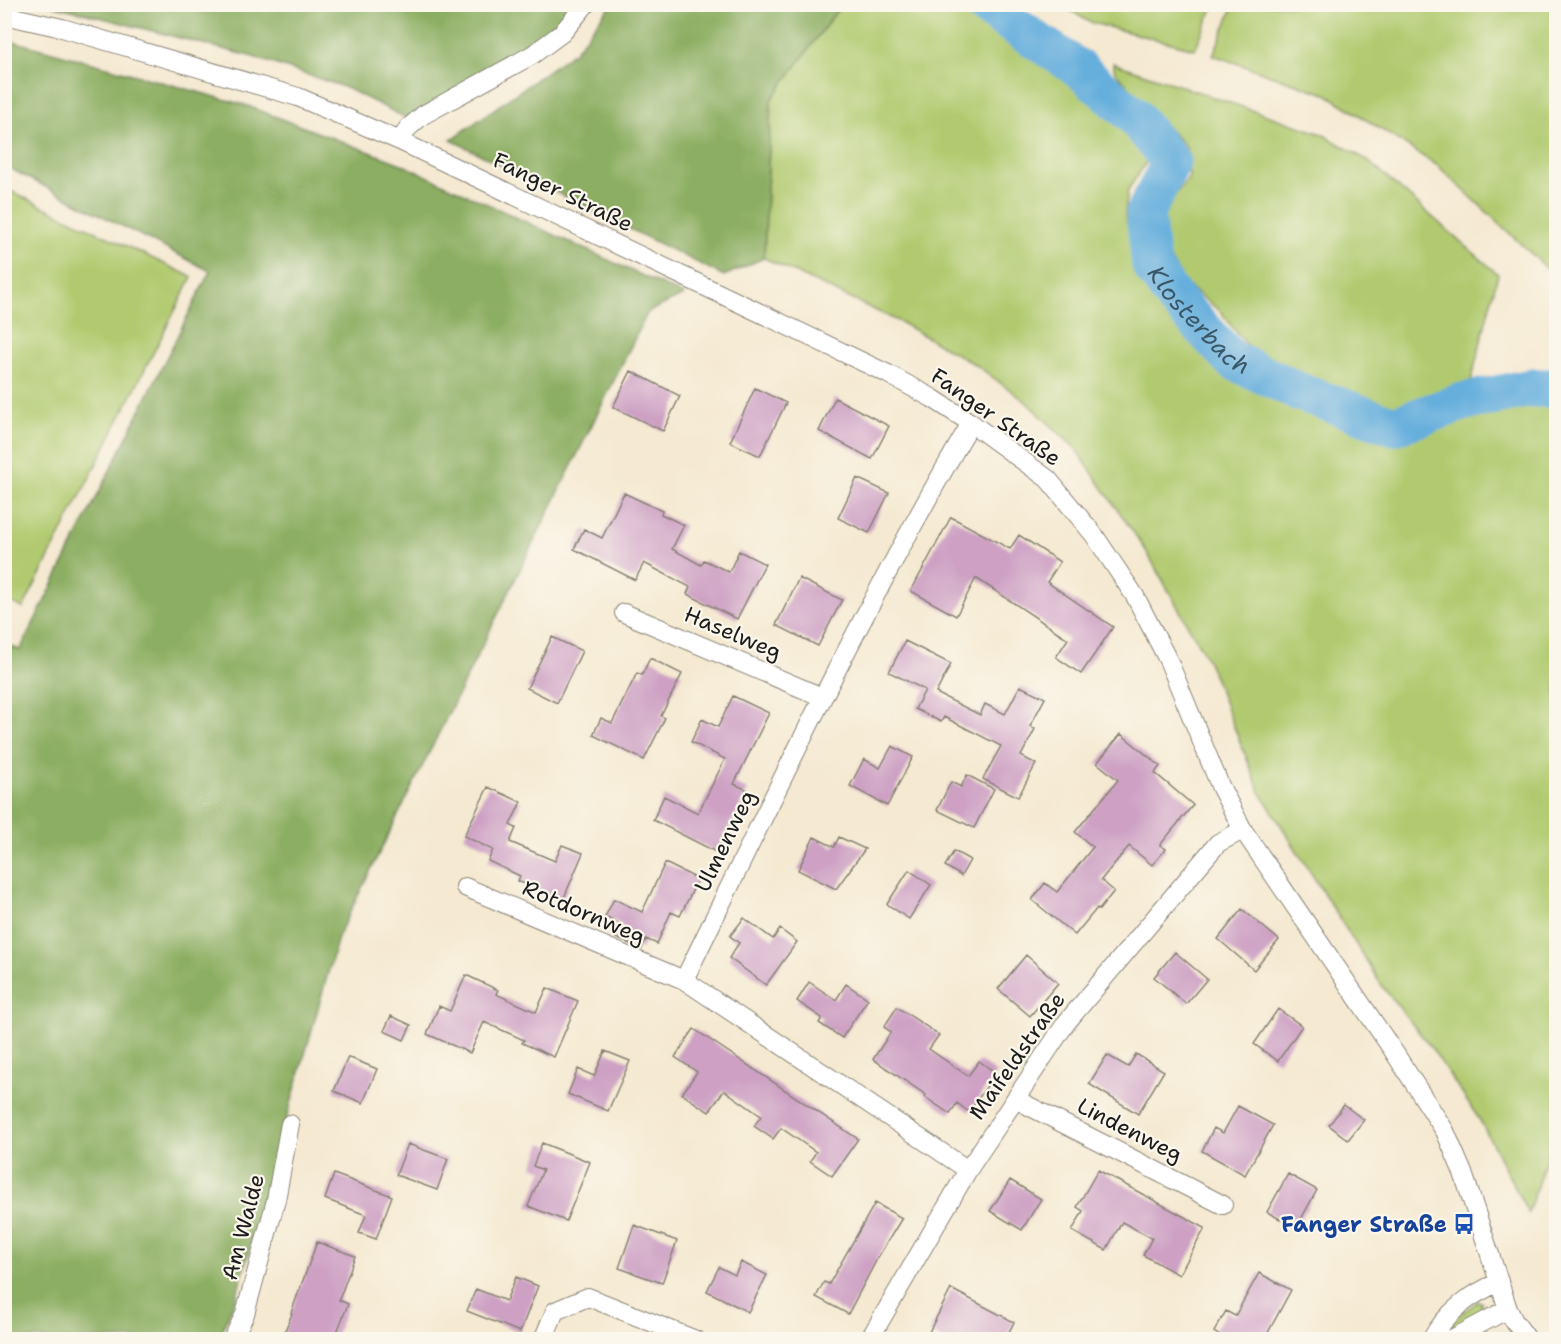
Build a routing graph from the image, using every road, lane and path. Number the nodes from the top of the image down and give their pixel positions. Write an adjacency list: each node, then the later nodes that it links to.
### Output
1 (586, 4): 3 (street)
2 (4, 15): 3 (street, Fanger Straße)
3 (400, 141): 4 (street, Fanger Straße)
4 (971, 423): 6 (street, Ulmenweg); 7 (street, Fanger Straße)
5 (624, 613): 6 (street, Haselweg)
6 (822, 698): 9 (street, Ulmenweg)
7 (1243, 830): 10 (street, Maifeldstraße); 14 (street, Fanger Straße)
8 (465, 887): 9 (street, Rotdornweg)
9 (684, 980): 12 (street)
10 (1015, 1099): 12 (street, Maifeldstraße); 13 (street, Lindenweg)
11 (290, 1124): 17 (street, Am Walde)
12 (968, 1170): 16 (street, Maifeldstraße)
13 (1223, 1205)
14 (1499, 1282): 15 (street, Fanger Straße); 20 (street)
15 (1508, 1309): 21 (street); 22 (street, Fanger Straße)
16 (878, 1337)
17 (232, 1340)
18 (543, 1340): 19 (street)
19 (696, 1340)
20 (1431, 1340)
21 (1450, 1340)
22 (1528, 1340)

